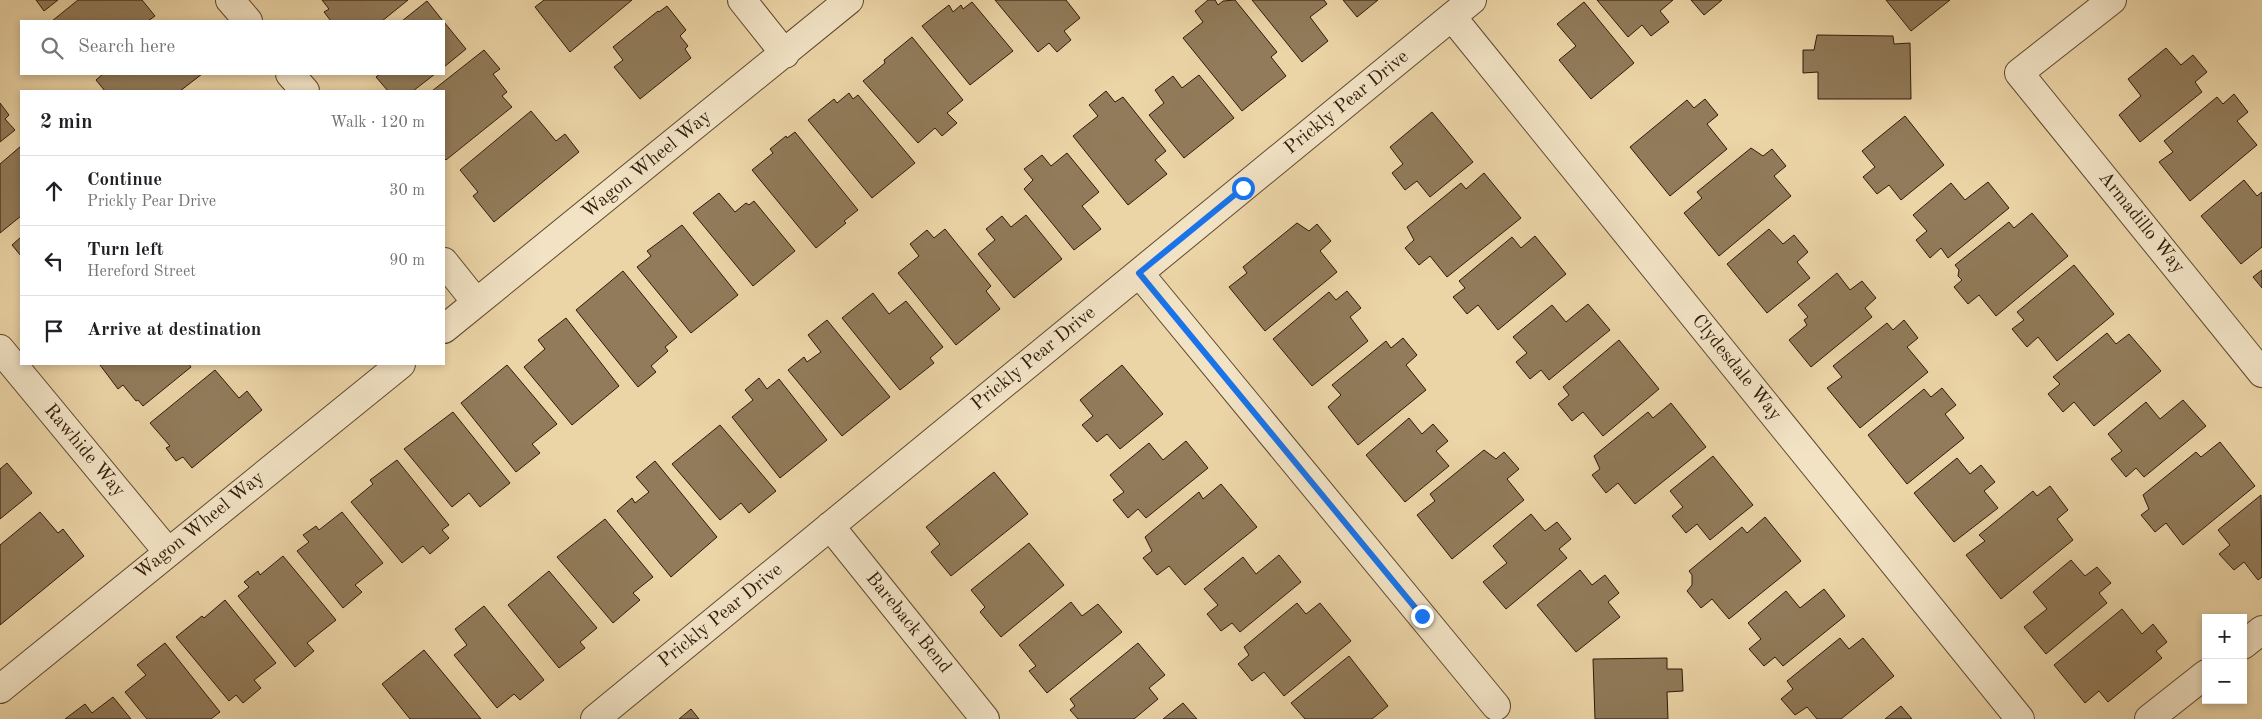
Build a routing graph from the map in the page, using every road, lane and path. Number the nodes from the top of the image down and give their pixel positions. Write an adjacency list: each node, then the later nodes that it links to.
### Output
1 (230, 0): 7 (street)
2 (742, 0): 8 (street)
3 (849, 0): 8 (street, Wagon Wheel Way)
4 (1472, 0): 6 (street, Prickly Pear Drive)
5 (2112, 0): 17 (street, Armadillo Way)
6 (1452, 17): 12 (street, Prickly Pear Drive); 27 (street, Clydesdale Way)
7 (247, 20)
8 (785, 54): 13 (street, Wagon Wheel Way)
9 (291, 75): 10 (street)
10 (303, 90)
11 (445, 263): 13 (street)
12 (1139, 273): 18 (street, Prickly Pear Drive); 24 (street)
13 (476, 302): 14 (street, Wagon Wheel Way)
14 (445, 328)
15 (0, 349): 19 (street, Rawhide Way)
16 (399, 365): 19 (street, Wagon Wheel Way)
17 (2262, 373)
18 (830, 526): 25 (street, Prickly Pear Drive); 26 (street, Bareback Bend)
19 (168, 552): 23 (street, Wagon Wheel Way)
20 (2262, 630): 21 (street)
21 (2247, 642)
22 (2202, 677): 28 (street)
23 (0, 689)
24 (1496, 706)
25 (595, 719)
26 (985, 719)
27 (2020, 719)
28 (2149, 719)

